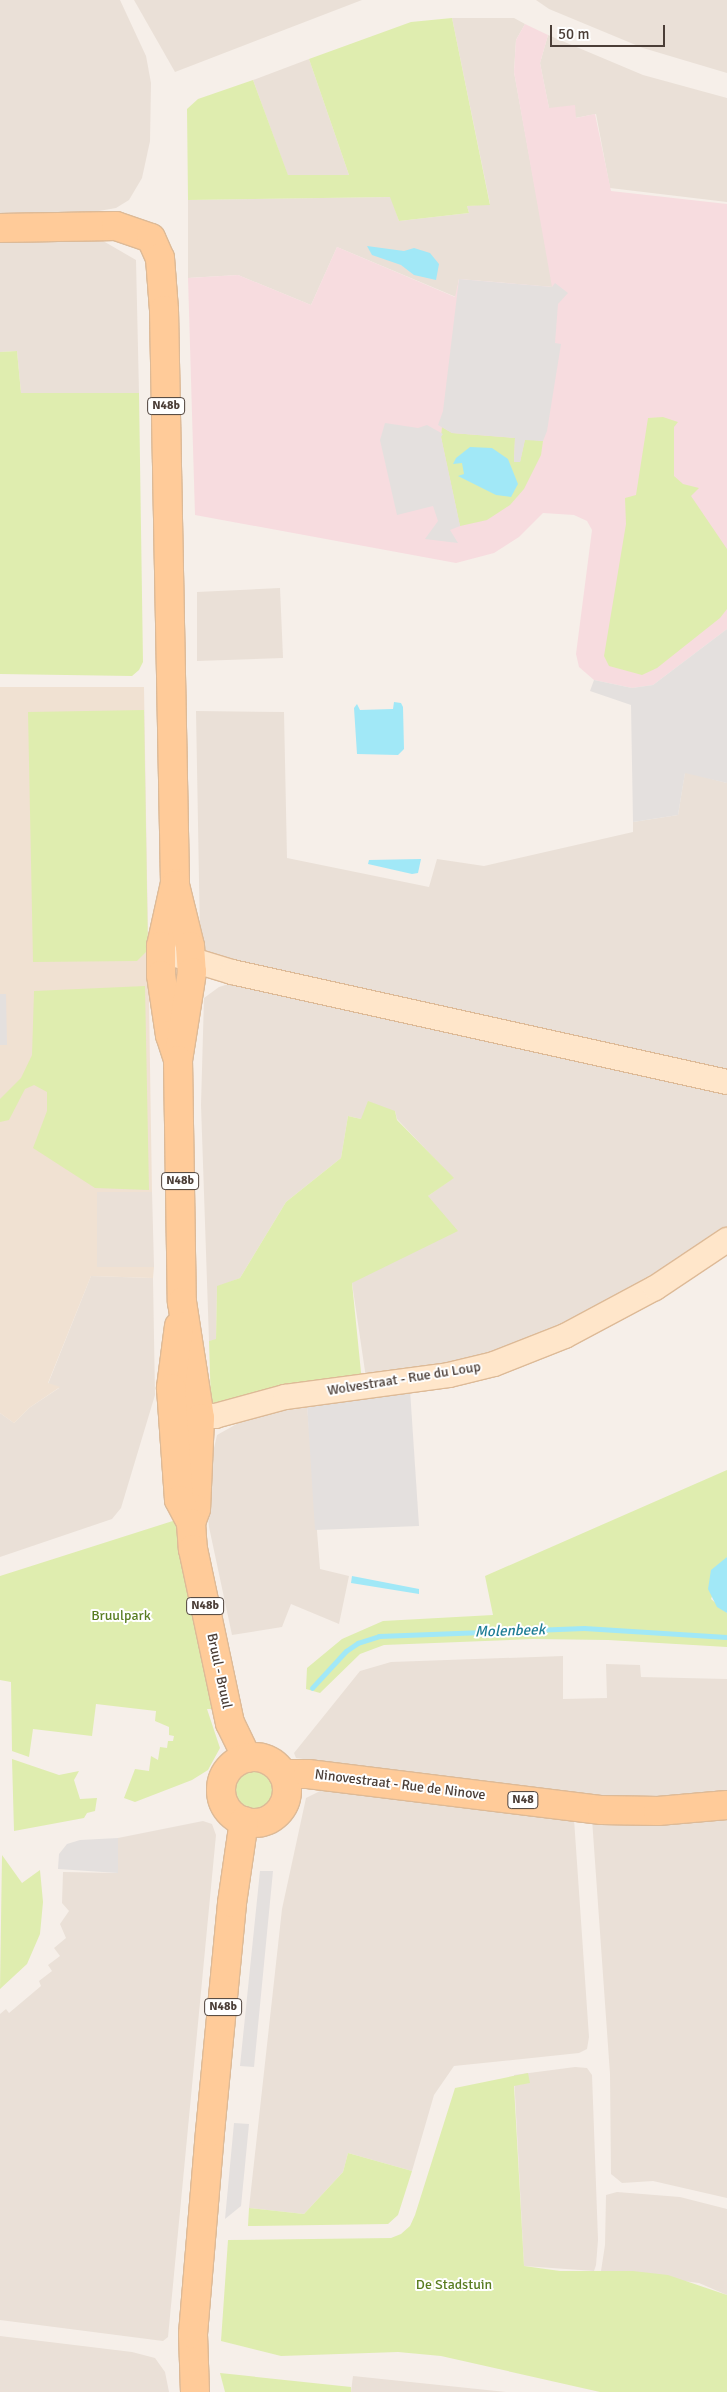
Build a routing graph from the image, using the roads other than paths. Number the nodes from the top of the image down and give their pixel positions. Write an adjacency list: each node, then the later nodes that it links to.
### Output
1 (0, 228): 2 (main road, N48b)
2 (175, 883): 3 (main road, N48b); 4 (main road, N48b)
3 (191, 972): 4 (street); 4 (street); 5 (main road, N48b); 6 (street)
4 (162, 974): 5 (main road, N48b)
5 (178, 1060): 8 (main road, N48b)
6 (727, 1082)
7 (727, 1240): 10 (street, Wolvestraat - Rue du Loup)
8 (182, 1302): 9 (main road, N48b); 10 (main road, N48b)
9 (171, 1412): 10 (street, Wolvestraat - Rue du Loup); 11 (main road, N48b)
10 (200, 1418): 11 (main road, N48b)
11 (191, 1523): 12 (main road, Bruul - Bruul / N48b)
12 (247, 1758): 13 (main road); 15 (main road)
13 (283, 1774): 14 (main road, Ninovestraat - Rue de Ninove / N48); 15 (main road)
14 (727, 1805)
15 (244, 1822): 16 (main road, N48b)
16 (195, 2392)

